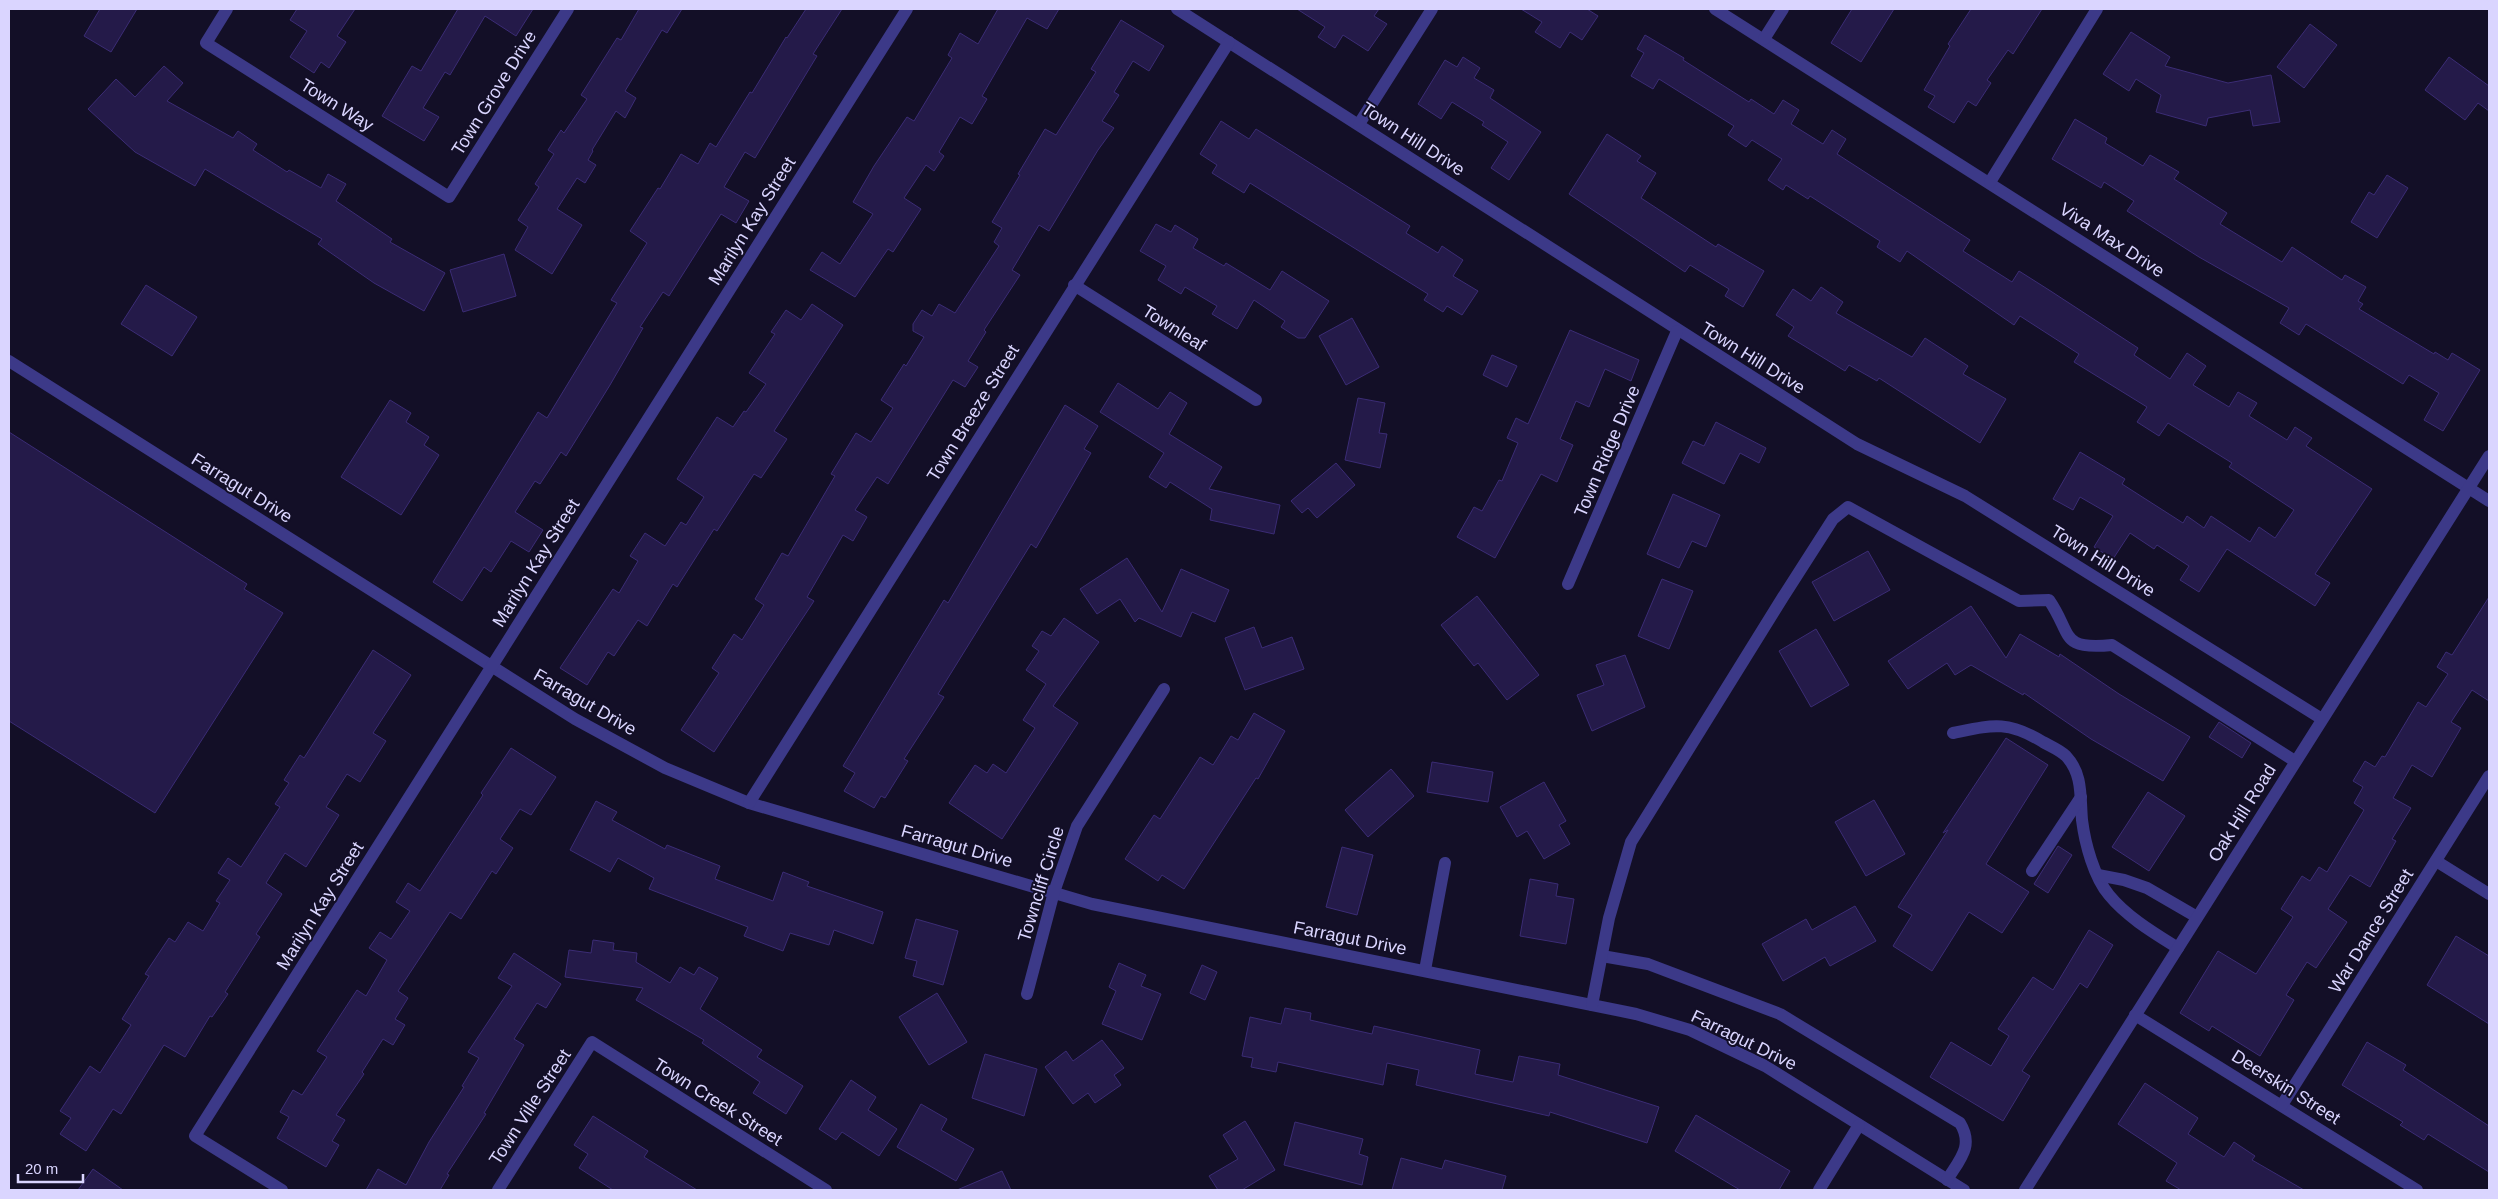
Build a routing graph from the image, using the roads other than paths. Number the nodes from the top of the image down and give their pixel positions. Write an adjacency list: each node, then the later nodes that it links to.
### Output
1 (227, 9): 13 (street, Town Way)
2 (568, 9): 13 (street, Town Grove Drive)
3 (906, 9): 22 (street, Marilyn Kay Street)
4 (1177, 9): 10 (street, Town Hill Drive)
5 (1432, 9): 11 (street)
6 (1715, 9): 9 (street, Viva Max Drive)
7 (1783, 9): 9 (street)
8 (2097, 9): 12 (street)
9 (1764, 39): 12 (street, Viva Max Drive)
10 (1229, 42): 11 (street, Town Hill Drive); 14 (street, Town Breeze Street)
11 (1359, 124): 15 (street, Town Hill Drive)
12 (1990, 182): 19 (street, Viva Max Drive)
13 (449, 197)
14 (1074, 285): 17 (street, Townleaf); 29 (street, Town Breeze Street)
15 (1678, 331): 21 (street, Town Ridge Drive); 24 (street, Town Hill Drive)
16 (9, 362): 22 (street, Farragut Drive)
17 (1256, 400)
18 (2489, 456): 19 (street, Oak Hill Road)
19 (2469, 488): 20 (street, Viva Max Drive); 24 (street, Oak Hill Road)
20 (2489, 501)
21 (1568, 584)
22 (492, 666): 29 (street, Farragut Drive); 47 (street, Marilyn Kay Street)
23 (1164, 689): 34 (street, Towncliff Circle)
24 (2322, 719): 26 (street, Oak Hill Road)
25 (1953, 733): 28 (street)
26 (2295, 761): 36 (street, Oak Hill Road); 38 (street)
27 (2489, 776): 30 (street, War Dance Street)
28 (2081, 797): 32 (street); 33 (street)
29 (748, 803): 34 (street, Farragut Drive)
30 (2436, 861): 35 (street); 44 (street, War Dance Street)
31 (1446, 864): 39 (street)
32 (2032, 870)
33 (2098, 875): 36 (street); 37 (street)
34 (1054, 892): 39 (street, Farragut Drive); 40 (street, Towncliff Circle)
35 (2489, 894)
36 (2197, 917): 37 (street, Oak Hill Road)
37 (2178, 948): 42 (street, Oak Hill Road)
38 (1602, 956): 41 (street); 46 (street)
39 (1425, 970): 41 (street, Farragut Drive)
40 (1027, 994)
41 (1592, 1005): 45 (street, Farragut Drive)
42 (2135, 1016): 44 (street, Deerskin Street); 52 (street, Oak Hill Road)
43 (592, 1042): 48 (street, Town Ville Street); 49 (street, Town Creek Street)
44 (2282, 1105): 53 (street, Deerskin Street)
45 (1860, 1125): 46 (street, Farragut Drive); 50 (street)
46 (1947, 1180): 51 (street, Farragut Drive)
47 (282, 1190)
48 (498, 1190)
49 (826, 1190)
50 (1819, 1190)
51 (1964, 1190)
52 (2025, 1190)
53 (2417, 1190)

